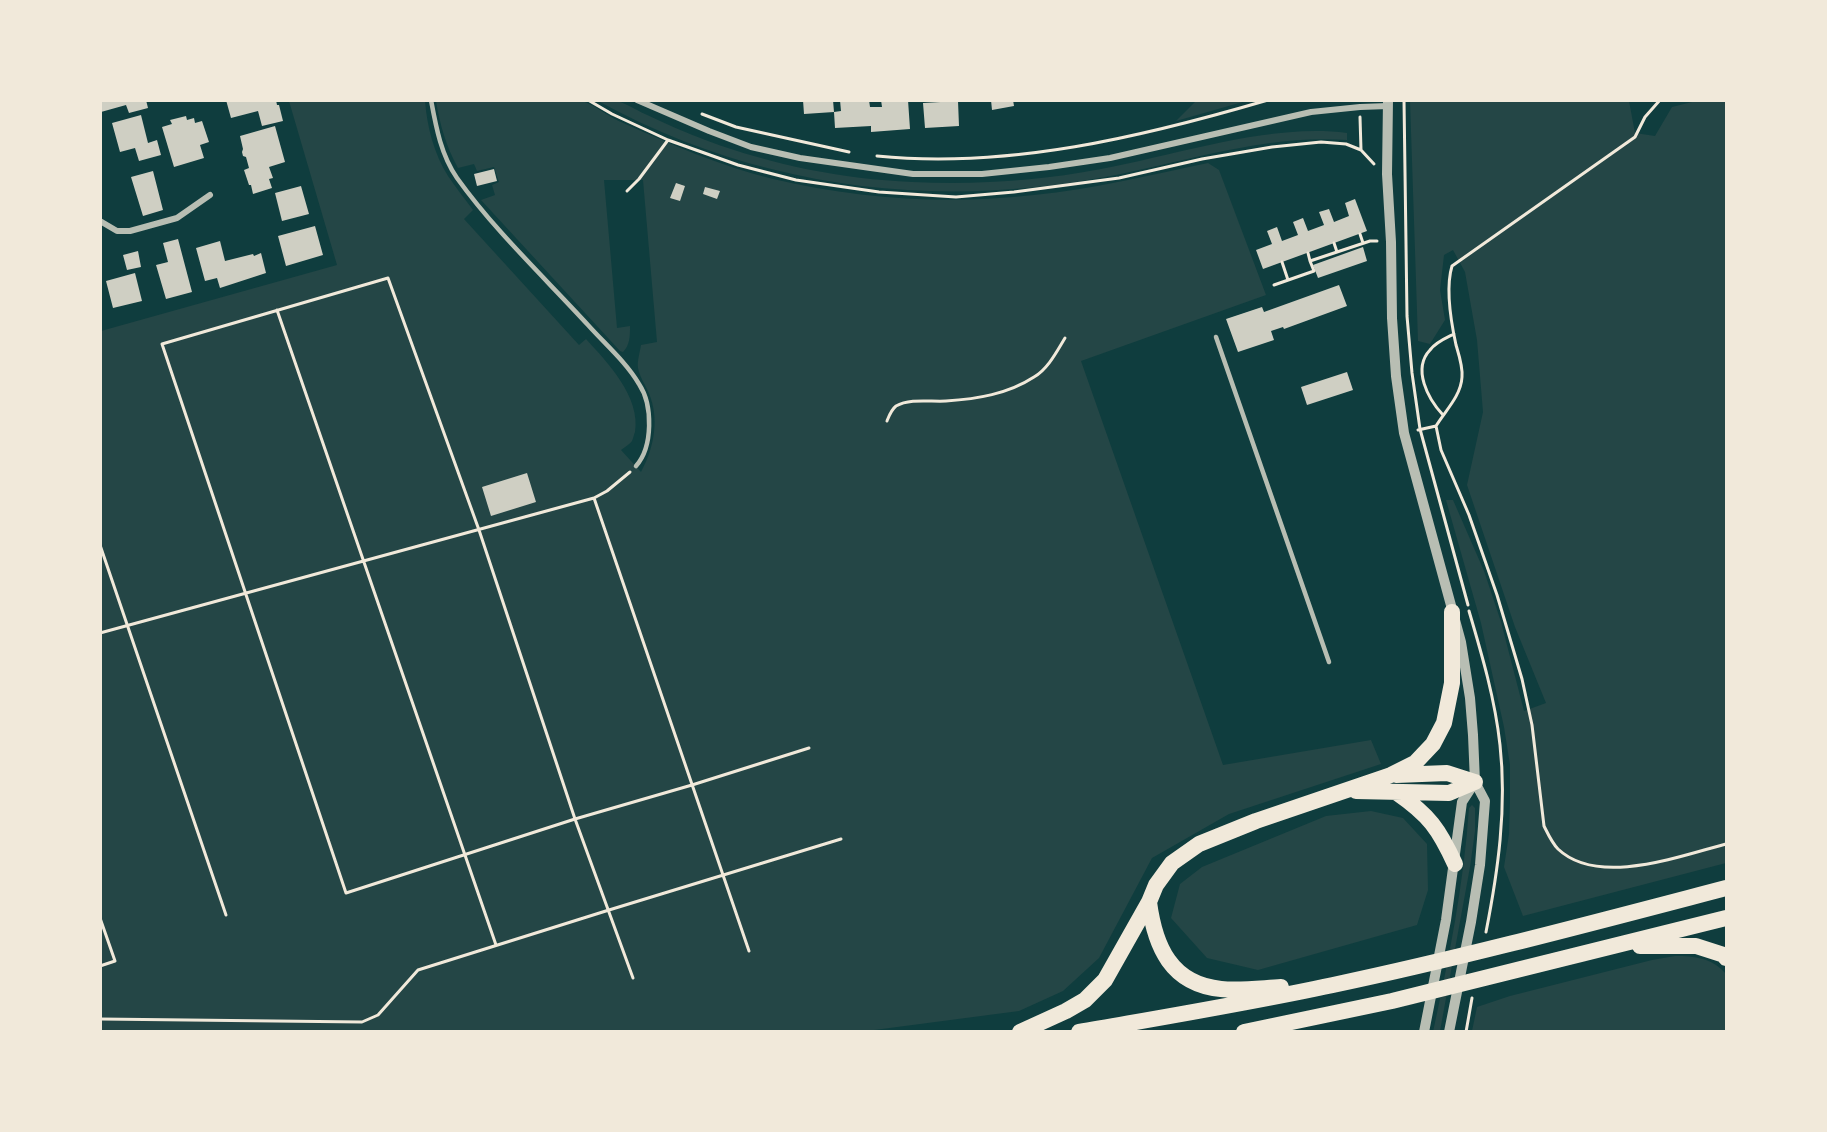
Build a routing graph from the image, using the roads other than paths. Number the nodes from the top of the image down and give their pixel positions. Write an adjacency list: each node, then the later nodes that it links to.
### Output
1 (431, 100): 7 (lane)
2 (637, 100): 3 (street)
3 (1388, 103): 8 (street)
4 (210, 195): 5 (street)
5 (100, 221)
6 (1216, 337): 9 (lane)
7 (636, 466)
8 (1452, 612): 10 (highway); 11 (street)
9 (1329, 662)
10 (1391, 775): 11 (highway); 12 (highway)
11 (1475, 782): 13 (highway); 14 (street); 25 (street)
12 (1346, 791): 13 (highway); 16 (highway)
13 (1396, 794): 14 (highway)
14 (1455, 864): 24 (street)
15 (1726, 888): 20 (highway)
16 (1149, 902): 20 (highway); 21 (highway)
17 (1726, 918): 18 (highway)
18 (1612, 947): 19 (highway); 23 (highway)
19 (1726, 958)
20 (1333, 985): 22 (highway)
21 (1020, 1032)
22 (1078, 1032)
23 (1244, 1032)
24 (1424, 1032)
25 (1449, 1032)

